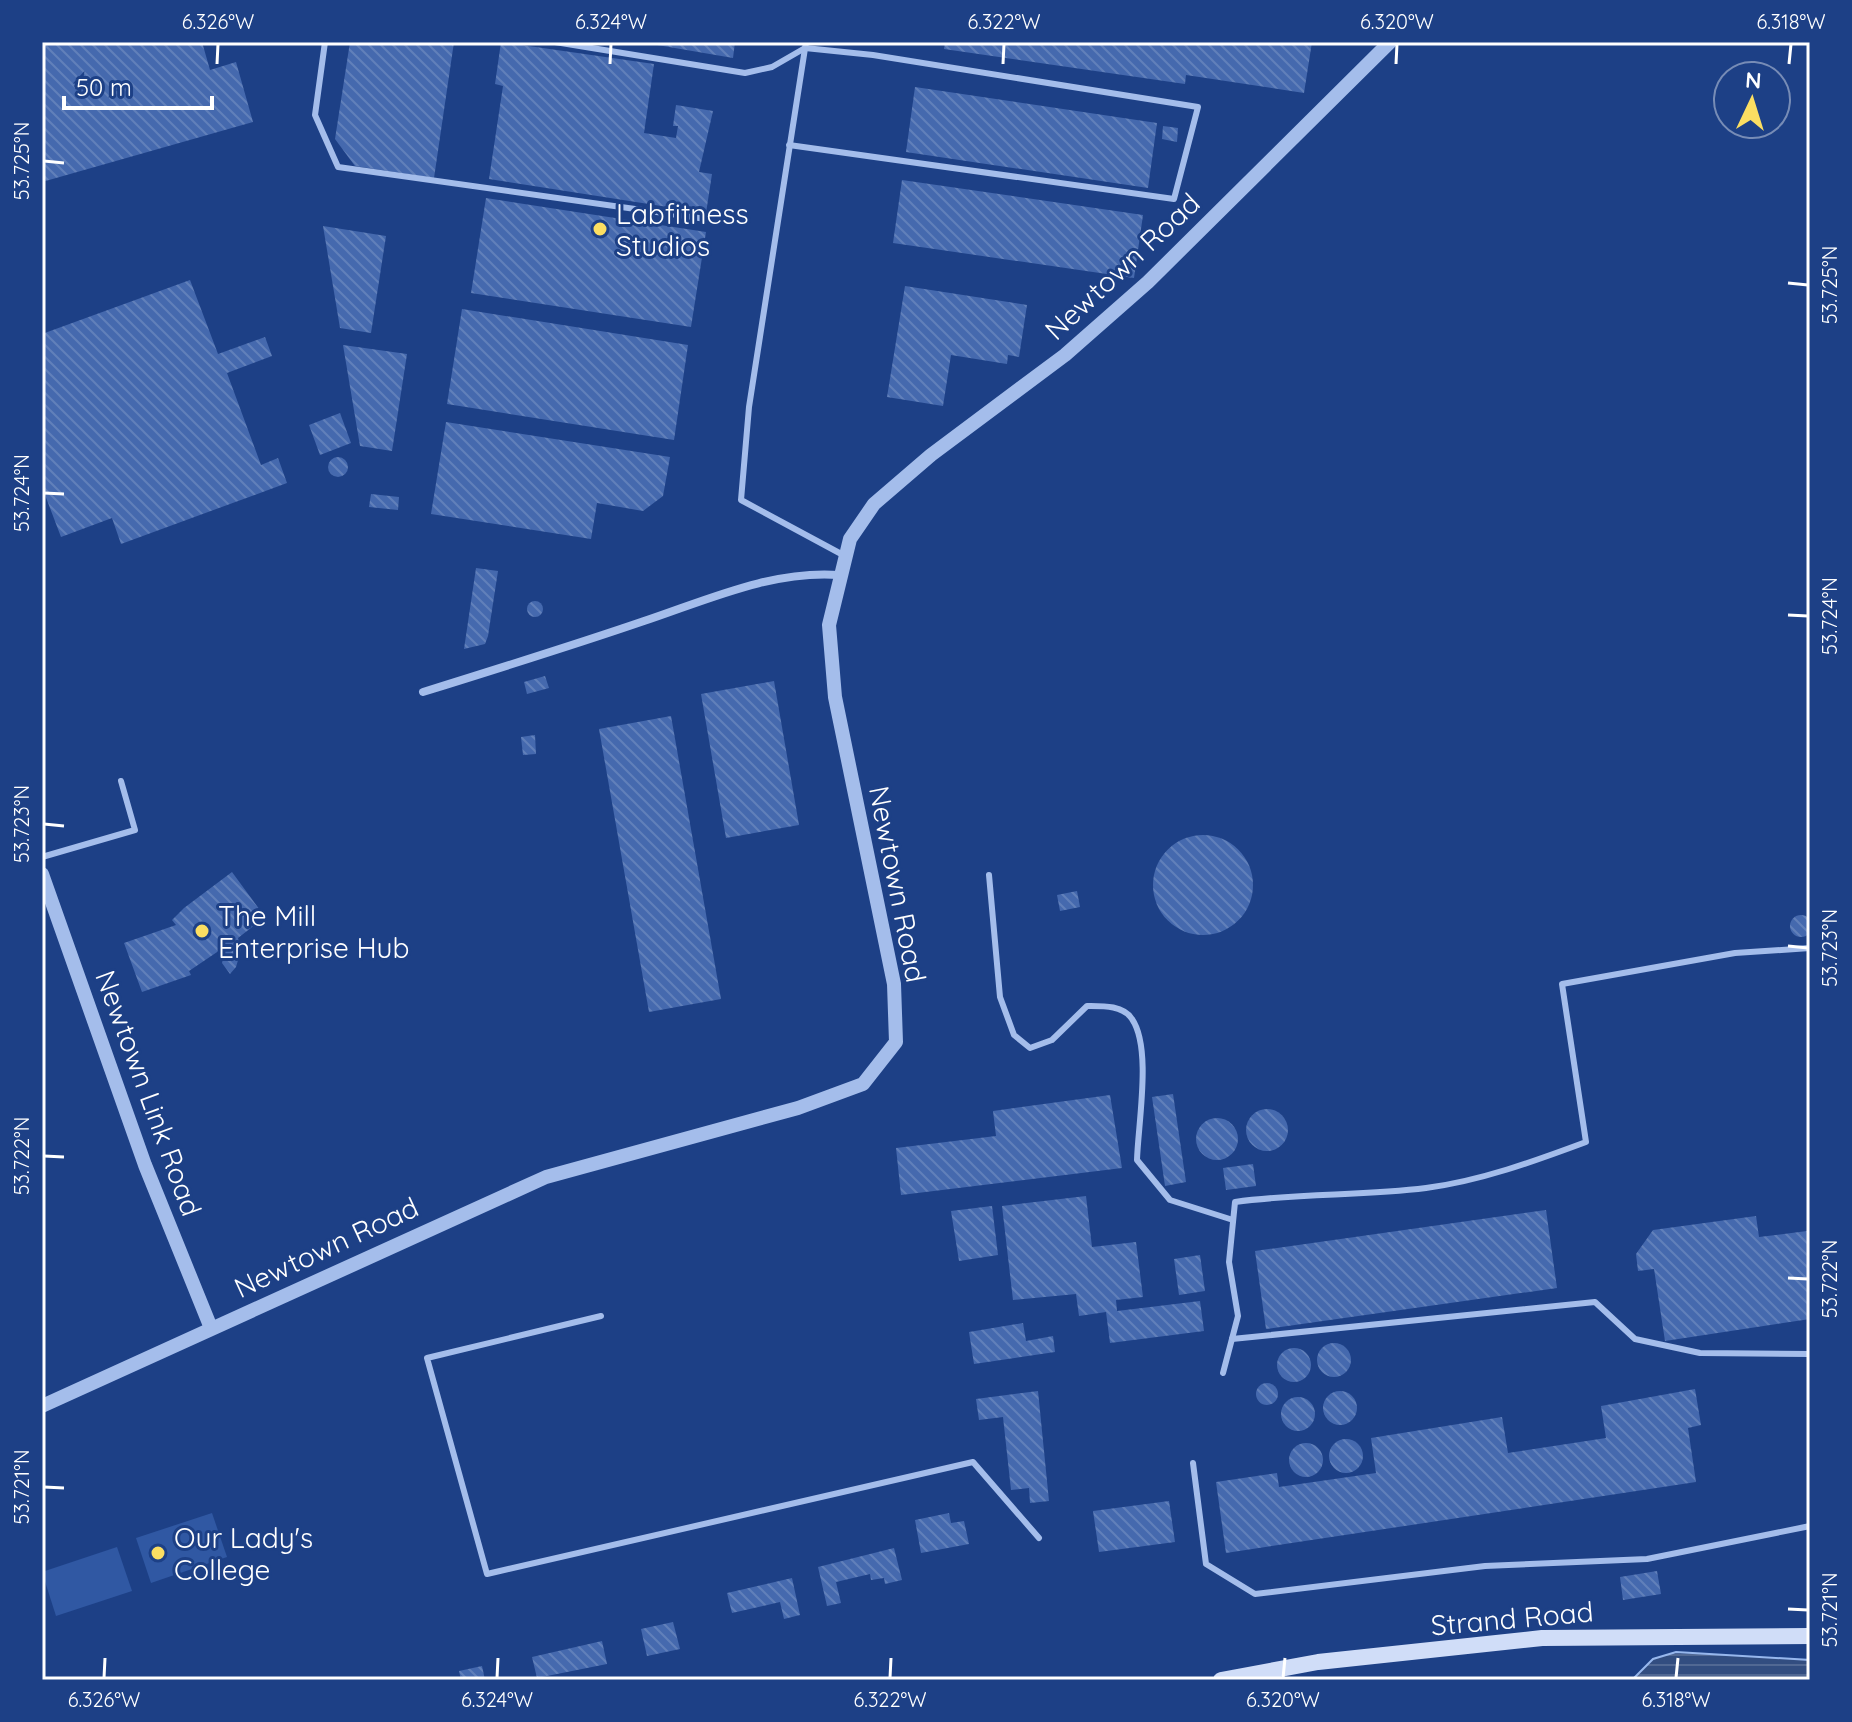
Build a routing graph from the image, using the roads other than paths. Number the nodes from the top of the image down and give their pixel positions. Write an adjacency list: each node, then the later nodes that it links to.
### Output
1 (325, 42): 6 (lane)
2 (555, 42): 4 (lane)
3 (1390, 42): 7 (street, Newtown Road)
4 (806, 45): 5 (lane); 5 (lane)
5 (789, 145): 7 (lane)
6 (720, 221)
7 (845, 556): 8 (street, Newtown Road)
8 (839, 575): 9 (street); 17 (street, Newtown Road)
9 (423, 692)
10 (121, 781): 11 (lane)
11 (42, 857)
12 (42, 874): 17 (street, Newtown Link Road)
13 (989, 875): 15 (lane)
14 (1810, 948): 15 (lane)
15 (1233, 1220): 18 (lane)
16 (601, 1316): 24 (lane)
17 (211, 1328): 21 (street, Newtown Road)
18 (1232, 1339): 19 (lane); 20 (lane)
19 (1810, 1354)
20 (1223, 1373)
21 (42, 1406)
22 (1193, 1463): 23 (lane)
23 (1810, 1526)
24 (1039, 1538)
25 (1810, 1636): 26 (main road, Strand Road)
26 (1221, 1680)

